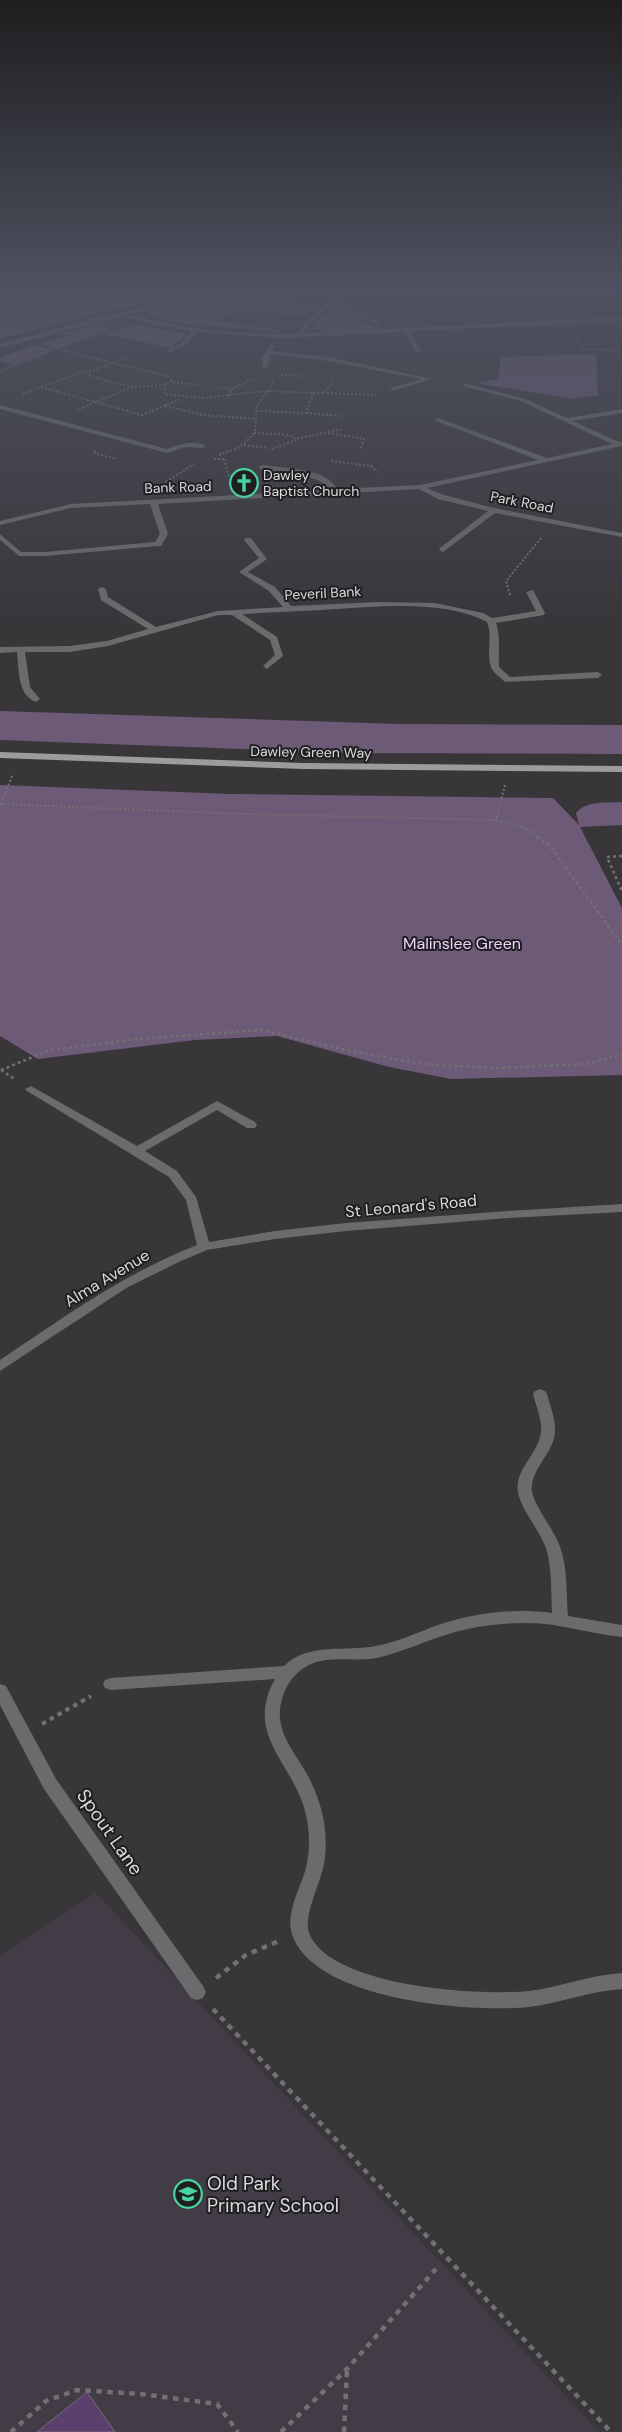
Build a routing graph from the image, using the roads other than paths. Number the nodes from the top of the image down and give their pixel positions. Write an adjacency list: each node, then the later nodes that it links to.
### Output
1 (523, 400): 5 (street)
2 (0, 407): 7 (street)
3 (622, 411): 5 (street)
4 (438, 420): 8 (street)
5 (566, 420): 6 (street)
6 (621, 444): 8 (street, Bank Road)
7 (203, 446)
8 (546, 460): 10 (street, Bank Road)
9 (263, 467): 11 (street)
10 (420, 487): 11 (street, Bank Road); 13 (street, Park Road)
11 (335, 493): 12 (street, Bank Road)
12 (157, 501): 14 (street, Bank Road); 16 (street)
13 (494, 510): 15 (street, Park Road); 18 (street)
14 (0, 523)
15 (622, 534)
16 (0, 536)
17 (248, 540): 21 (street)
18 (443, 550)
19 (102, 589): 24 (street)
20 (530, 592): 23 (street, Peveril Bank)
21 (289, 609): 22 (street, Peveril Bank); 23 (street, Peveril Bank)
22 (232, 611): 24 (street, Peveril Bank); 27 (street)
23 (491, 621): 28 (street)
24 (155, 630): 26 (street, Peveril Bank)
25 (0, 650): 26 (street, Peveril Bank)
26 (21, 650): 29 (street)
27 (267, 666)
28 (598, 675)
29 (36, 699)
30 (0, 755): 31 (main road, Dawley Green Way)
31 (622, 769)
32 (31, 1089): 34 (street)
33 (251, 1126): 34 (street)
34 (137, 1151): 36 (street)
35 (622, 1208): 36 (street, St Leonard's Road)
36 (204, 1247): 37 (street, Alma Avenue)
37 (0, 1366)
38 (540, 1394): 39 (street)
39 (560, 1619): 40 (street); 41 (street)
40 (622, 1631)
41 (288, 1672): 42 (street); 44 (street)
42 (111, 1684)
43 (0, 1690): 45 (street, Spout Lane)
44 (622, 1981)
45 (197, 1992)

